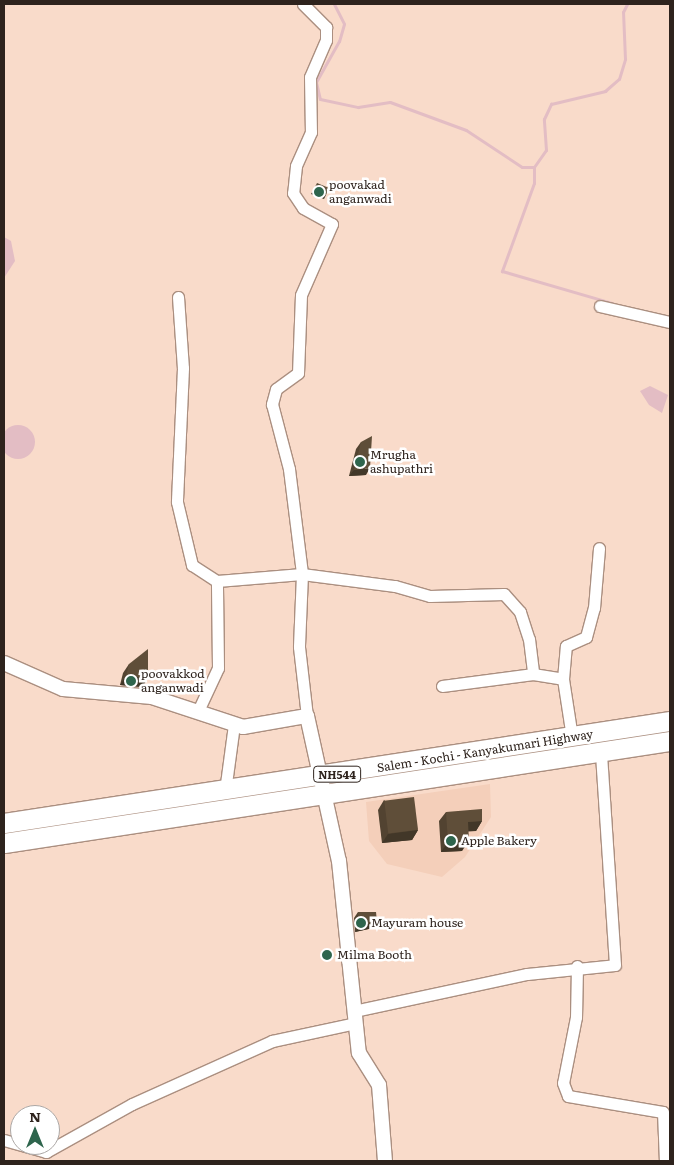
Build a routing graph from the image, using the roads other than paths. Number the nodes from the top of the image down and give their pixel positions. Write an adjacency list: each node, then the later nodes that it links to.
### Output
1 (303, 4): 6 (street)
2 (178, 297): 7 (street)
3 (600, 306): 4 (street)
4 (670, 322)
5 (600, 548): 10 (street)
6 (302, 574): 7 (street); 9 (street); 13 (street)
7 (216, 582): 12 (street)
8 (4, 663): 12 (street)
9 (533, 674): 10 (street); 11 (street)
10 (563, 680): 16 (street)
11 (442, 686)
12 (198, 711): 15 (street)
13 (307, 716): 15 (street); 19 (street)
14 (670, 722): 16 (highway, Salem - Kochi - Kanyakumari Highway / NH544)
15 (234, 724): 20 (street)
16 (572, 737): 19 (highway, Salem - Kochi - Kanyakumari Highway / NH544)
17 (670, 741): 18 (highway, Salem - Kochi - Kanyakumari Highway / NH544)
18 (601, 752): 19 (highway, Salem - Kochi - Kanyakumari Highway / NH544); 23 (street)
19 (322, 786): 20 (highway, Salem - Kochi - Kanyakumari Highway / NH544); 22 (highway, Salem - Kochi - Kanyakumari Highway / NH544); 24 (street)
20 (225, 791): 21 (highway, Salem - Kochi - Kanyakumari Highway / NH544)
21 (4, 823)
22 (4, 843)
23 (576, 966): 24 (street); 27 (street)
24 (354, 1017): 25 (street); 26 (street)
25 (4, 1140)
26 (385, 1161)
27 (665, 1161)

